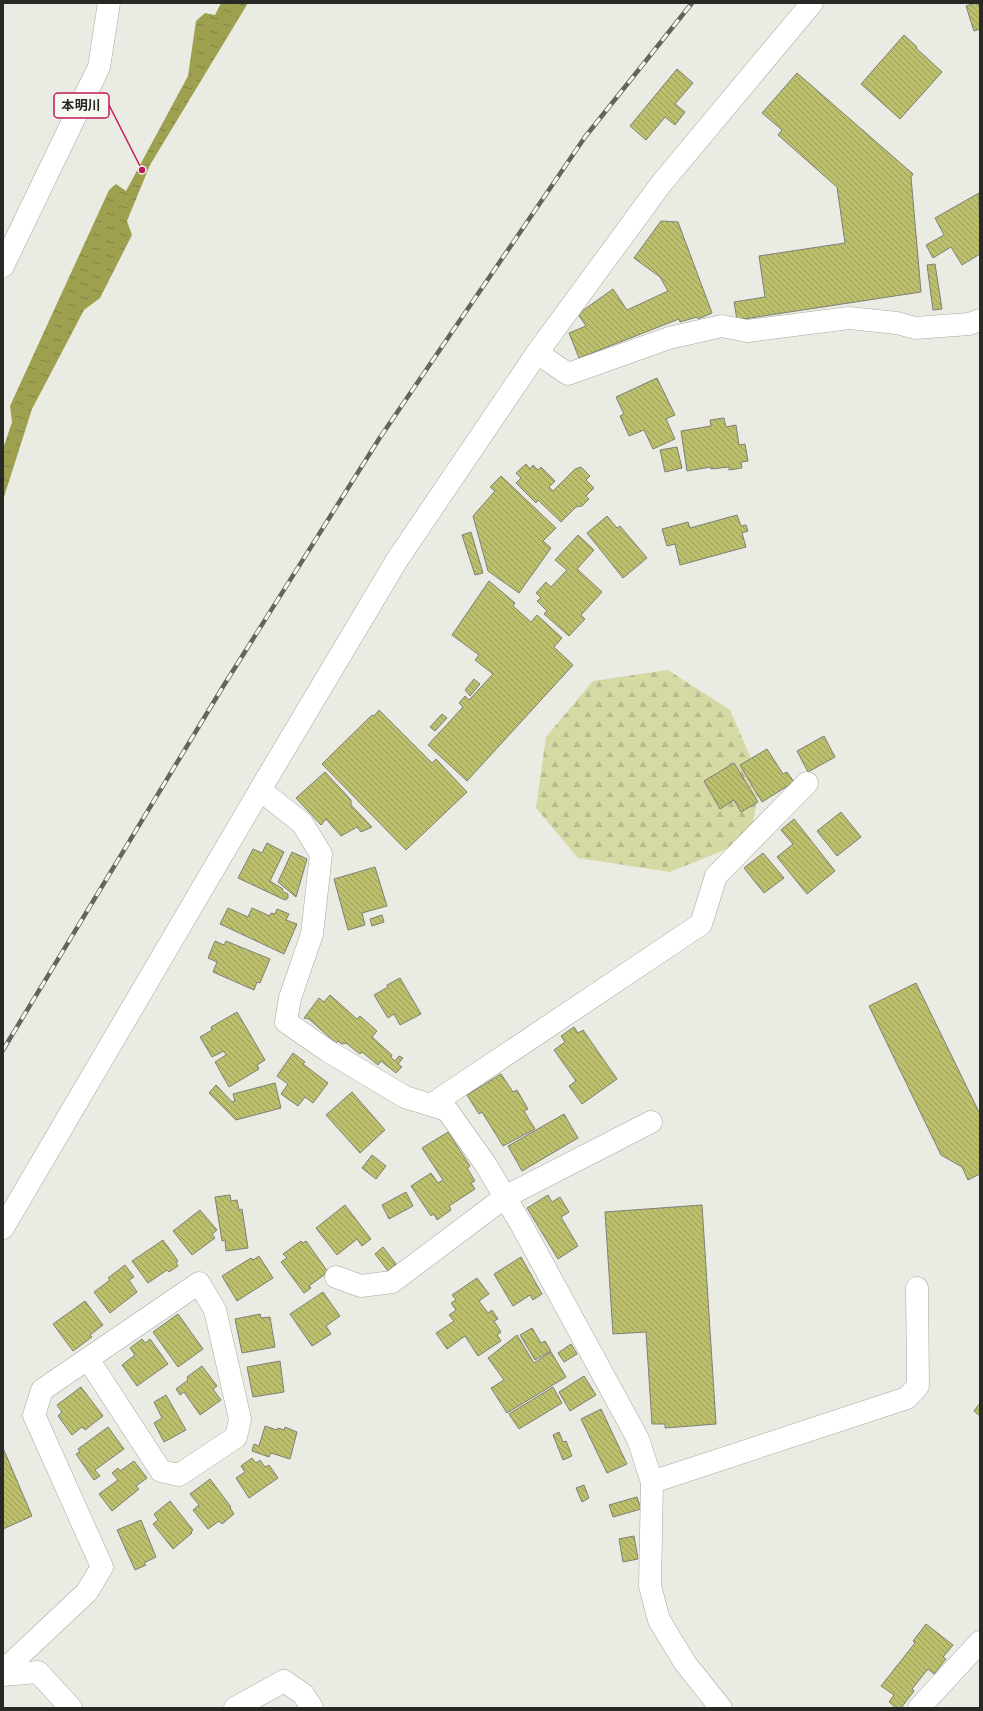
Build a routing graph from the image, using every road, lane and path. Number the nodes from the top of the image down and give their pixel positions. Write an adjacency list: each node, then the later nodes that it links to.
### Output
1 (109, 3): 3 (street)
2 (812, 3): 5 (street)
3 (3, 266)
4 (980, 320): 5 (street)
5 (537, 353): 7 (street)
6 (807, 784): 8 (street)
7 (260, 790): 8 (street); 11 (street)
8 (431, 1105): 10 (street)
9 (651, 1122): 10 (street)
10 (505, 1197): 12 (street); 15 (street)
11 (3, 1228)
12 (336, 1277)
13 (917, 1288): 15 (street)
14 (88, 1359): 14 (street); 17 (street)
15 (652, 1482): 22 (street)
16 (980, 1642): 23 (street)
17 (3, 1671)
18 (3, 1675): 19 (street)
19 (71, 1708)
20 (235, 1708): 21 (street)
21 (312, 1708)
22 (721, 1708)
23 (919, 1708)

